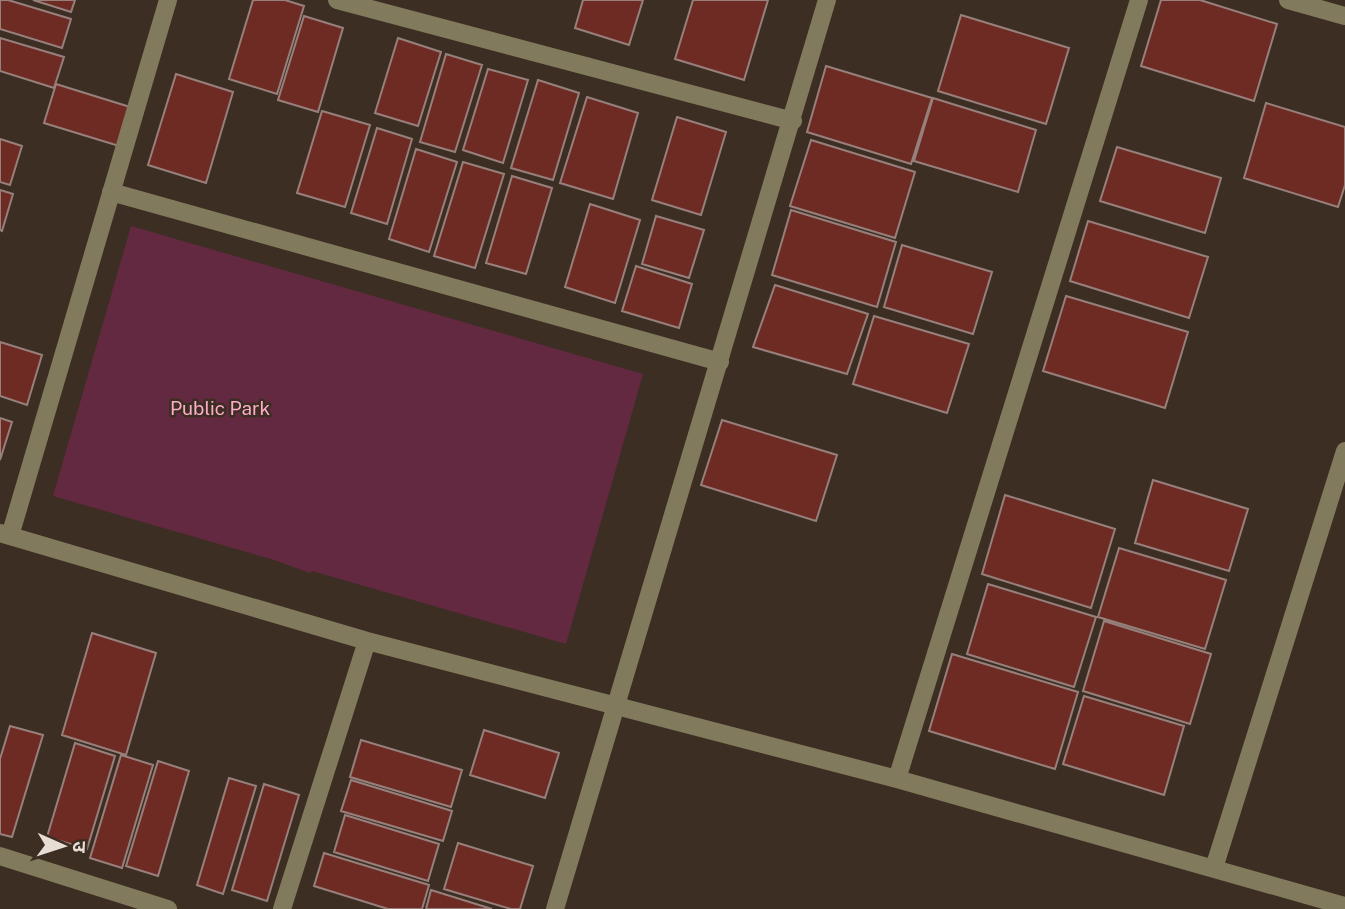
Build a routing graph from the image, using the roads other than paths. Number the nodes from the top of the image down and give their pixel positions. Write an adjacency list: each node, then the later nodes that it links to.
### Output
1 (168, 0): 8 (street)
2 (337, 0): 7 (street)
3 (827, 0): 7 (street)
4 (1139, 0): 14 (street)
5 (1288, 0): 6 (street)
6 (1345, 16)
7 (793, 121): 9 (street)
8 (111, 192): 9 (street); 11 (street)
9 (720, 362): 13 (street)
10 (1345, 451): 16 (street)
11 (5, 534): 12 (street)
12 (367, 641): 13 (street); 19 (street)
13 (616, 704): 14 (street); 20 (street)
14 (897, 779): 16 (street)
15 (0, 856): 18 (street)
16 (1214, 868): 17 (street)
17 (1345, 906)
18 (168, 909)
19 (282, 909)
20 (555, 909)

